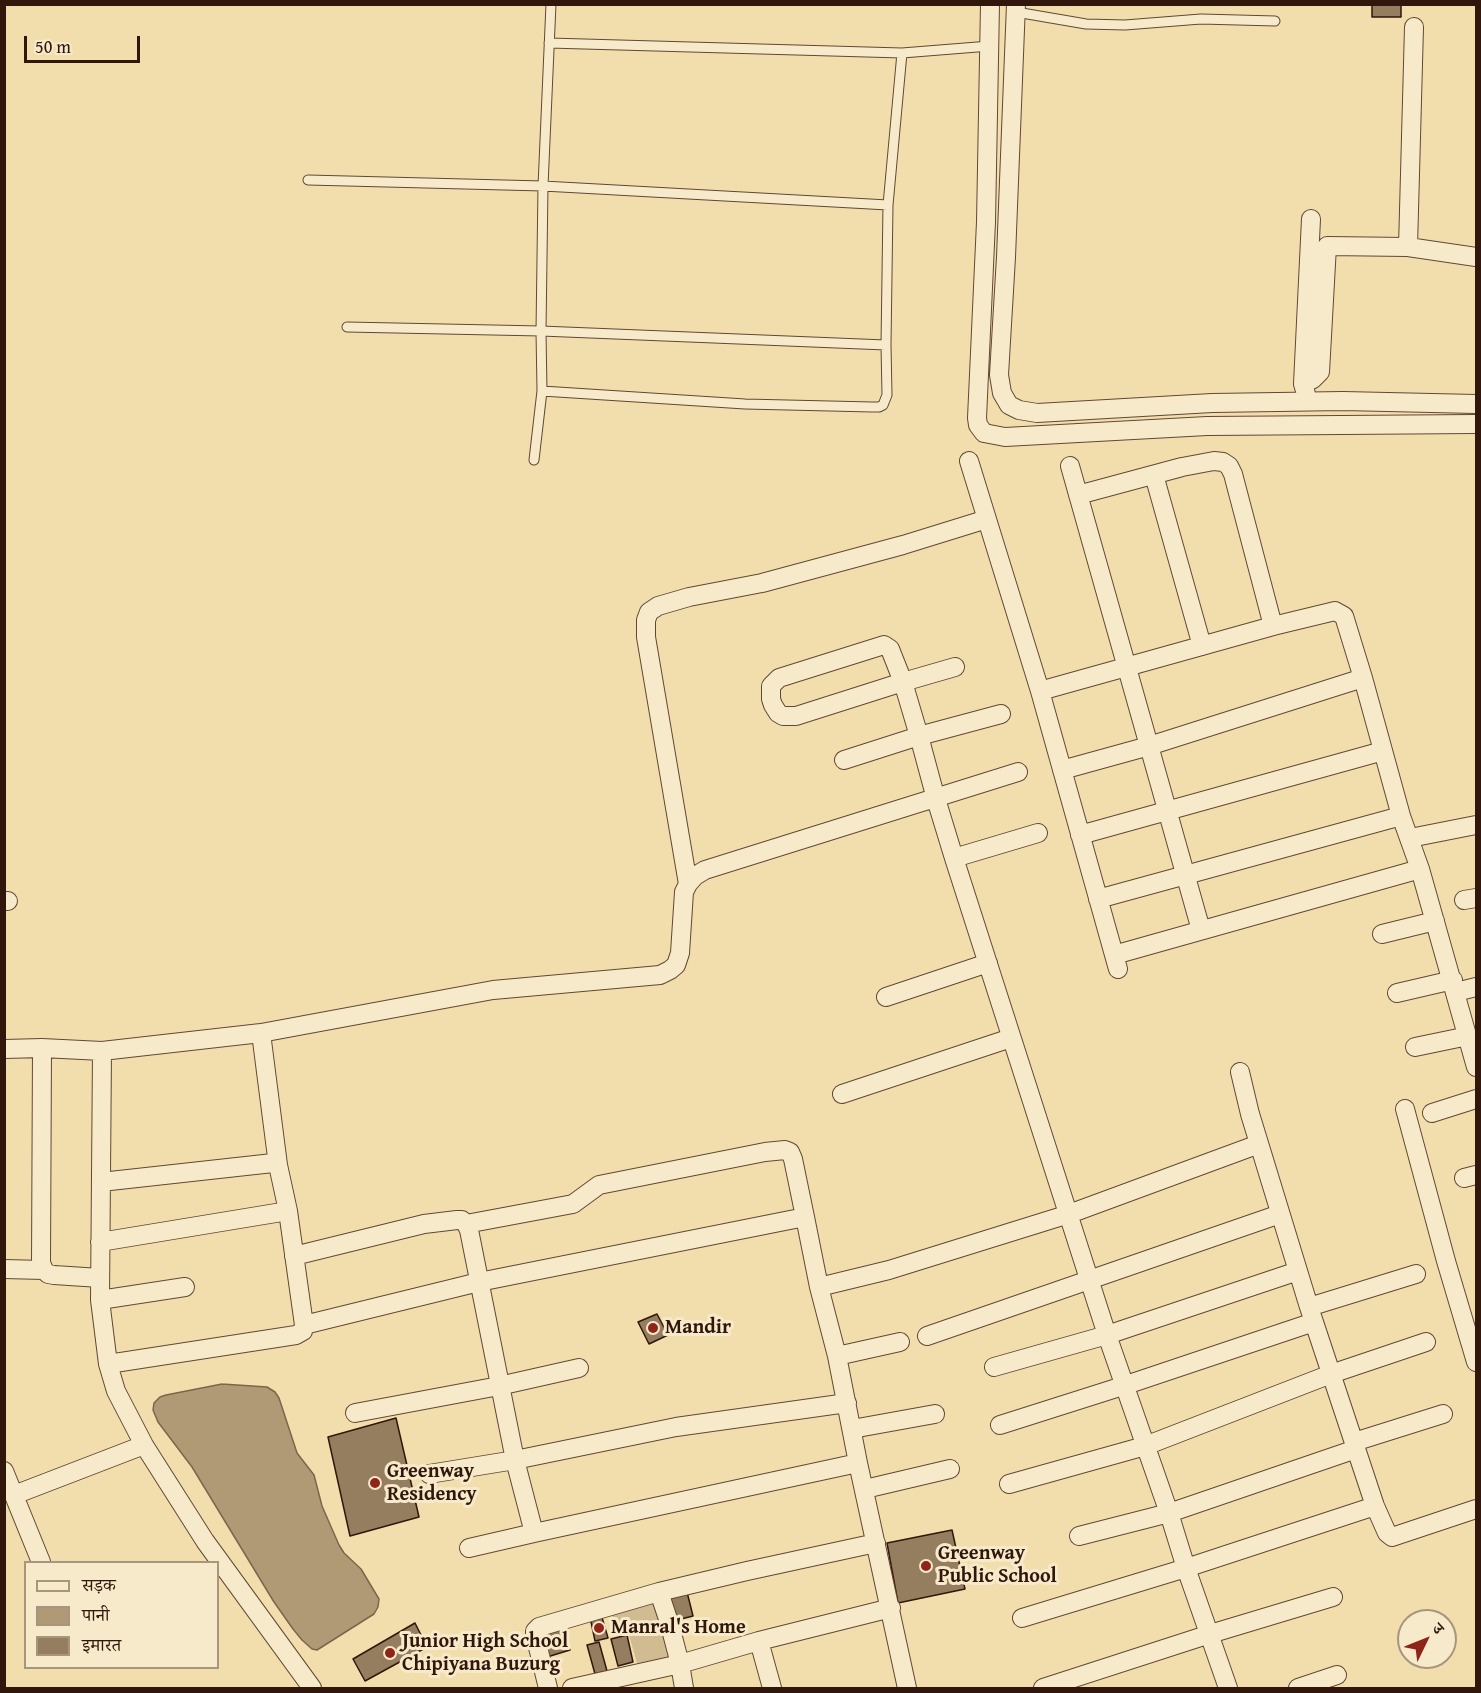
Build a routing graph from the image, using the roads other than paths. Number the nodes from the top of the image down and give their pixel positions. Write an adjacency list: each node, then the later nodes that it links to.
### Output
1 (551, 4): 6 (lane)
2 (990, 4): 7 (street)
3 (1016, 8): 4 (lane); 10 (street)
4 (1275, 21)
5 (1414, 27): 15 (street)
6 (549, 43): 8 (lane); 12 (lane)
7 (990, 46): 8 (lane); 9 (street)
8 (902, 53): 13 (lane)
9 (989, 66): 10 (street); 27 (street)
10 (1013, 68): 24 (street)
11 (308, 180): 12 (lane)
12 (543, 186): 13 (lane); 18 (lane)
13 (888, 205): 19 (lane)
14 (1311, 219): 20 (street)
15 (1408, 247): 16 (street); 20 (street)
16 (1476, 257)
17 (347, 327): 18 (lane)
18 (541, 331): 19 (lane); 21 (lane)
19 (886, 345): 21 (lane)
20 (1303, 384): 22 (street)
21 (542, 391): 28 (lane)
22 (1309, 402): 23 (street); 24 (street); 26 (street)
23 (1476, 404)
24 (1054, 412): 27 (street)
25 (1476, 424): 26 (street)
26 (1308, 425): 27 (street)
27 (1060, 434)
28 (534, 460)
29 (969, 460): 33 (street)
30 (1070, 466): 32 (street)
31 (1154, 475): 32 (street); 34 (street); 35 (street)
32 (1078, 495): 37 (street)
33 (987, 519): 40 (street); 58 (street)
34 (1273, 626): 35 (street); 38 (street)
35 (1202, 646): 37 (street)
36 (955, 667): 39 (street)
37 (1127, 668): 40 (street); 43 (street)
38 (1364, 678): 43 (street); 44 (street)
39 (903, 682): 39 (street); 42 (street)
40 (1040, 692): 46 (street)
41 (1001, 714): 42 (street)
42 (920, 736): 45 (street); 48 (street)
43 (1149, 746): 46 (street); 49 (street)
44 (1383, 750): 49 (street); 50 (street)
45 (844, 760)
46 (1062, 770): 53 (street)
47 (1018, 772): 48 (street)
48 (936, 799): 55 (street); 58 (street)
49 (1167, 810): 53 (street); 57 (street)
50 (1401, 816): 54 (street); 57 (street)
51 (1476, 825): 54 (street)
52 (1038, 833): 55 (street)
53 (1080, 835): 59 (street)
54 (1410, 838): 56 (street)
55 (954, 858): 63 (street)
56 (1420, 869): 60 (street); 61 (street)
57 (1186, 875): 59 (street); 61 (street)
58 (688, 884): 68 (street)
59 (1098, 899): 61 (street)
60 (1435, 921): 62 (street); 64 (street)
61 (1201, 930)
62 (1382, 934)
63 (988, 963): 67 (street); 69 (street)
64 (1454, 986): 65 (street); 66 (street); 74 (street)
65 (1476, 987)
66 (1397, 993)
67 (886, 997)
68 (261, 1033): 73 (street); 81 (street)
69 (1011, 1038): 76 (street); 84 (street)
70 (1415, 1047): 74 (street)
71 (42, 1048): 72 (street); 73 (street); 91 (street)
72 (4, 1049)
73 (102, 1051): 82 (street)
74 (1473, 1052)
75 (1240, 1072): 80 (street)
76 (842, 1094)
77 (1476, 1099): 79 (street)
78 (1405, 1109): 107 (street)
79 (1432, 1113)
80 (1259, 1144): 84 (street); 85 (street)
81 (278, 1165): 82 (street); 83 (street)
82 (101, 1182): 88 (street)
83 (288, 1211): 88 (street); 89 (street)
84 (1069, 1214): 95 (street); 98 (street)
85 (1280, 1214): 92 (street); 95 (street)
86 (805, 1216): 87 (street); 96 (street); 98 (street)
87 (466, 1224): 89 (street); 96 (street)
88 (100, 1242): 94 (street)
89 (294, 1256): 101 (street)
90 (4, 1269): 91 (street)
91 (44, 1270): 94 (street)
92 (1298, 1272): 100 (street); 102 (street)
93 (1416, 1274): 100 (street)
94 (100, 1278): 99 (street)
95 (1090, 1281): 102 (street); 103 (street)
96 (479, 1282): 101 (street); 113 (street)
97 (185, 1287): 99 (street)
98 (819, 1287): 106 (street)
99 (100, 1300): 108 (street)
100 (1312, 1315): 111 (street); 112 (street)
101 (304, 1324): 108 (street)
102 (1107, 1335): 109 (street); 112 (street)
103 (927, 1336)
104 (900, 1342): 106 (street)
105 (1426, 1342): 111 (street)
106 (837, 1356): 114 (street)
107 (1476, 1362)
108 (108, 1364): 120 (street)
109 (994, 1367)
110 (579, 1368): 113 (street)
111 (1331, 1374): 121 (street); 122 (street)
112 (1125, 1385): 118 (street); 122 (street)
113 (499, 1386): 115 (street); 123 (street)
114 (847, 1403): 119 (street); 123 (street)
115 (355, 1413)
116 (935, 1414): 119 (street)
117 (1443, 1414): 121 (street)
118 (1000, 1425)
119 (852, 1429): 124 (street)
120 (144, 1445): 130 (street); 148 (street)
121 (1355, 1445): 131 (street); 133 (street)
122 (1145, 1446): 128 (street); 133 (street)
123 (515, 1460): 127 (street); 134 (street)
124 (858, 1463): 129 (street); 134 (street)
125 (950, 1469): 129 (street)
126 (4, 1471): 130 (street)
127 (429, 1474)
128 (1010, 1484)
129 (865, 1489): 136 (street)
130 (14, 1496): 138 (street)
131 (1375, 1506): 132 (street); 139 (street)
132 (1476, 1509)
133 (1169, 1513): 135 (street); 139 (street)
134 (534, 1533): 137 (street)
135 (1079, 1536)
136 (876, 1543): 140 (street); 142 (street)
137 (469, 1548)
138 (41, 1561)
139 (1186, 1568): 143 (street); 144 (street)
140 (659, 1592): 146 (street); 149 (street)
141 (1333, 1597): 144 (street)
142 (891, 1608): 145 (street); 153 (street)
143 (1022, 1618)
144 (1210, 1634): 154 (street); 155 (street)
145 (759, 1641): 146 (street); 152 (street)
146 (680, 1664): 150 (street); 151 (street)
147 (1336, 1675): 156 (street)
148 (312, 1689)
149 (548, 1689)
150 (572, 1689)
151 (684, 1689)
152 (772, 1689)
153 (907, 1689)
154 (1043, 1689)
155 (1228, 1689)
156 (1298, 1689)

